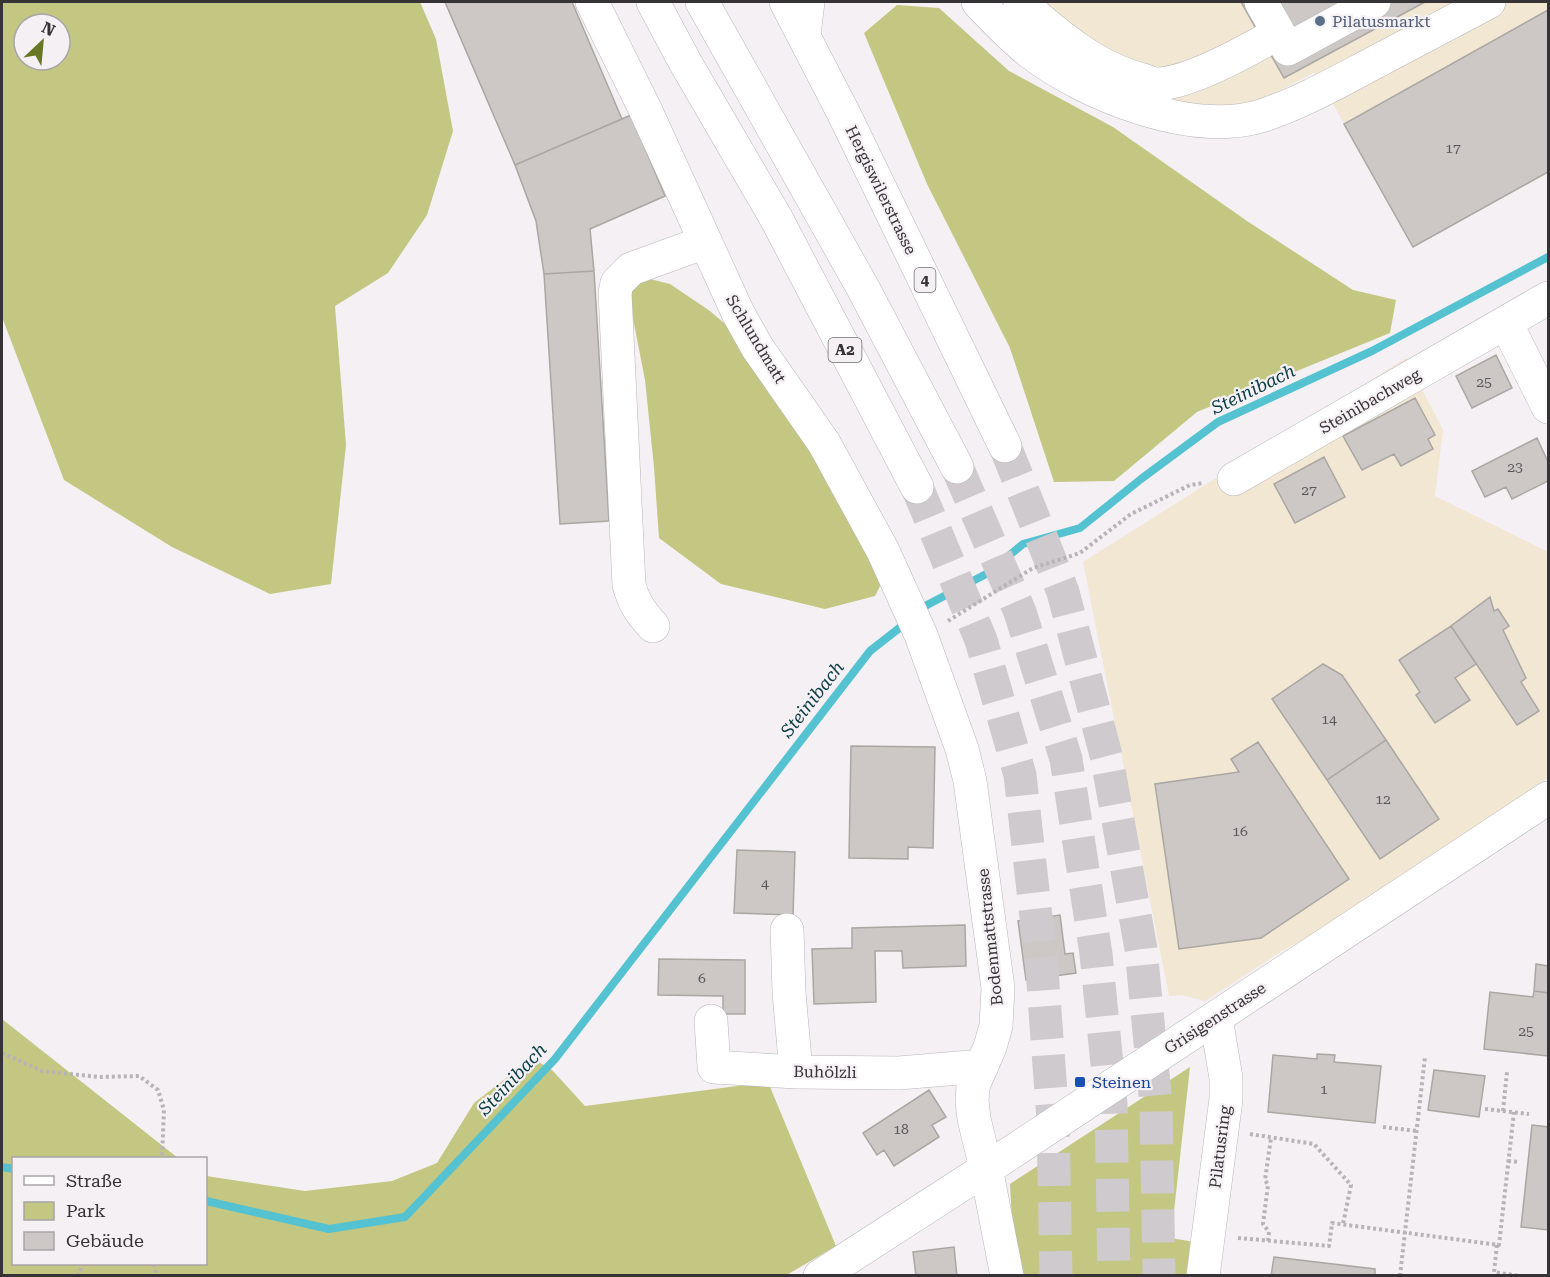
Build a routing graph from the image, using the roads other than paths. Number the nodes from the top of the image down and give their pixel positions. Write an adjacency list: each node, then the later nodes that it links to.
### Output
1 (592, 2): 15 (main road, Schlundmatt)
2 (653, 2): 22 (main road, A2)
3 (702, 2): 14 (main road, A2)
4 (710, 2): 14 (main road)
5 (786, 2): 13 (main road, Hergiswilerstrasse / 4)
6 (808, 2): 13 (main road)
7 (978, 2): 11 (main road)
8 (1020, 2): 12 (main road)
9 (1261, 2): 12 (main road)
10 (1374, 2): 12 (main road)
11 (1489, 2)
12 (1278, 33)
13 (804, 34): 19 (main road, Hergiswilerstrasse / 4)
14 (722, 37): 20 (main road, A2)
15 (705, 242): 23 (main road); 24 (main road, Schlundmatt)
16 (1548, 298): 17 (main road, Steinibachweg)
17 (1506, 323): 18 (main road); 21 (main road, Steinibachweg)
18 (1548, 407)
19 (1005, 446)
20 (957, 467)
21 (1234, 479)
22 (917, 487)
23 (653, 626)
24 (921, 636): 29 (main road, Bodenmattstrasse)
25 (1548, 798): 27 (main road, Grisigenstrasse)
26 (787, 930): 30 (main road)
27 (1216, 1018): 31 (main road, Grisigenstrasse); 34 (main road, Pilatusring)
28 (711, 1022): 30 (main road, Buhölzli)
29 (982, 1066): 30 (main road, Buhölzli); 31 (main road, Bodenmattstrasse)
30 (796, 1072)
31 (986, 1168): 32 (main road, Grisigenstrasse); 33 (main road, Bodenmattstrasse)
32 (820, 1275)
33 (1007, 1275)
34 (1203, 1275)

